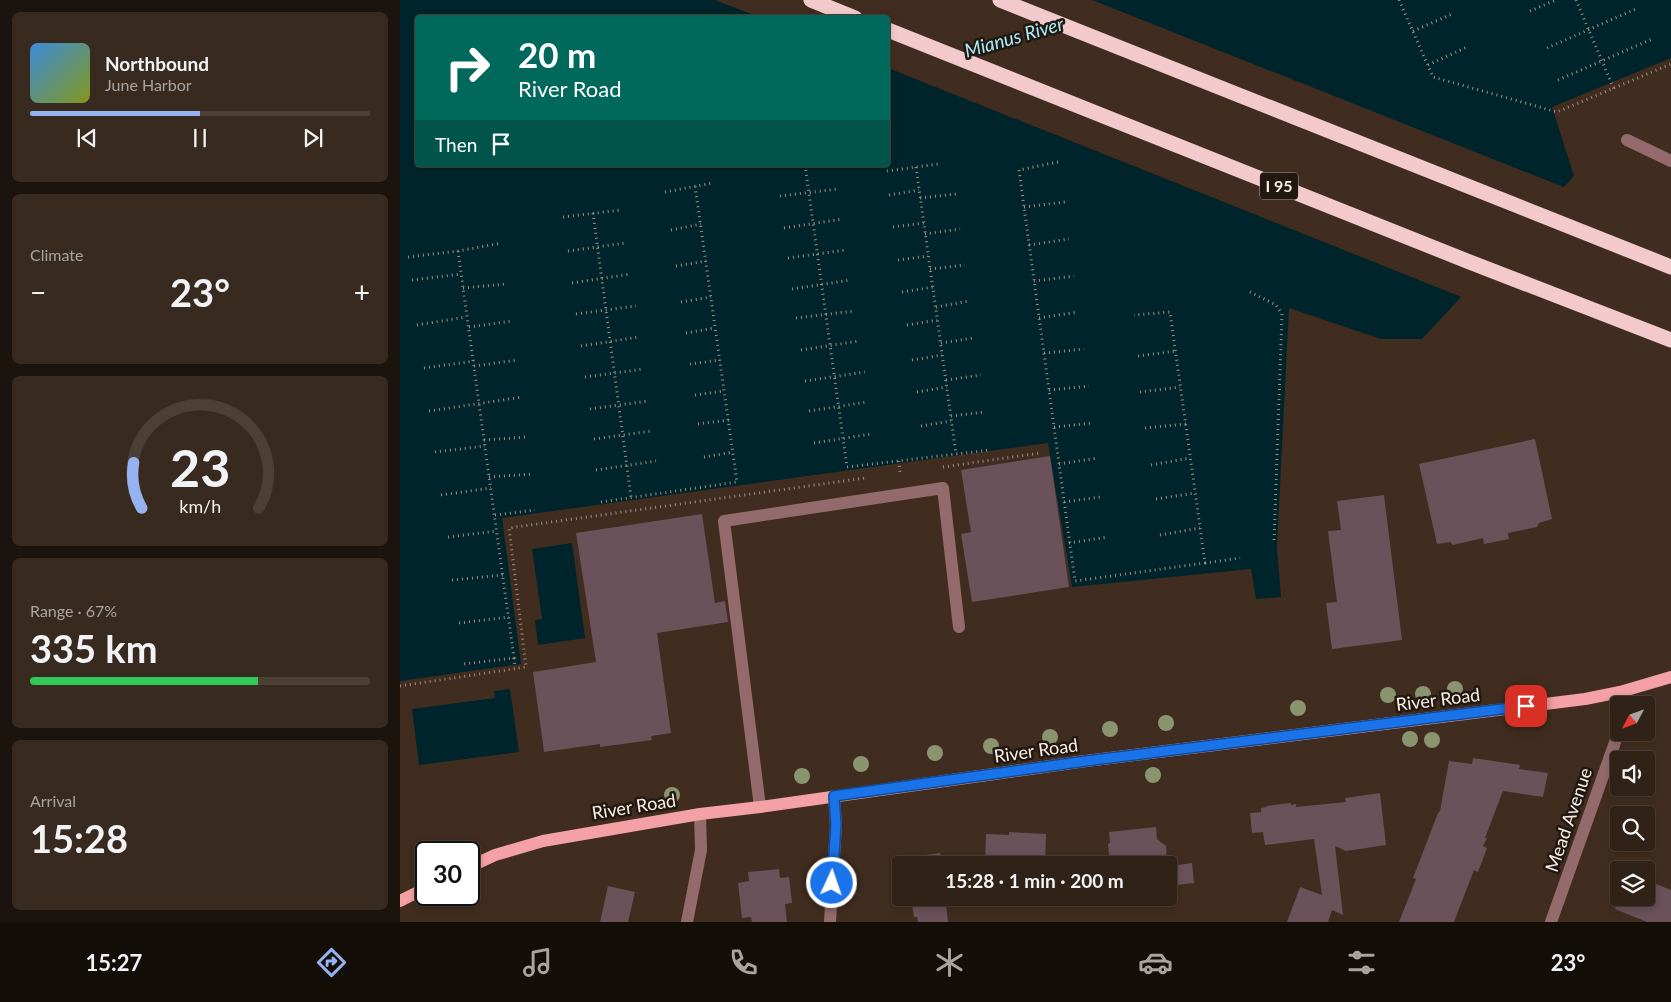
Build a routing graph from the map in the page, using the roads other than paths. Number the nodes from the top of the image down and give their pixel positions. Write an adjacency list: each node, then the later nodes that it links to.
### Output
1 (811, 0): 3 (highway)
2 (1000, 0): 7 (highway)
3 (848, 15)
4 (890, 31): 8 (highway, I 95)
5 (1627, 140): 6 (street)
6 (1671, 161)
7 (1671, 267)
8 (1671, 340)
9 (959, 627): 15 (street)
10 (1671, 677): 11 (main road, River Road)
11 (1620, 692): 12 (street); 14 (main road, River Road)
12 (1621, 696)
13 (1615, 741): 22 (street, Mead Avenue)
14 (834, 796): 15 (main road, River Road); 21 (street)
15 (760, 807): 16 (main road, River Road)
16 (700, 814): 17 (main road, River Road); 20 (street)
17 (480, 862)
18 (415, 894): 19 (main road)
19 (400, 901)
20 (687, 922)
21 (830, 922)
22 (1551, 922)

